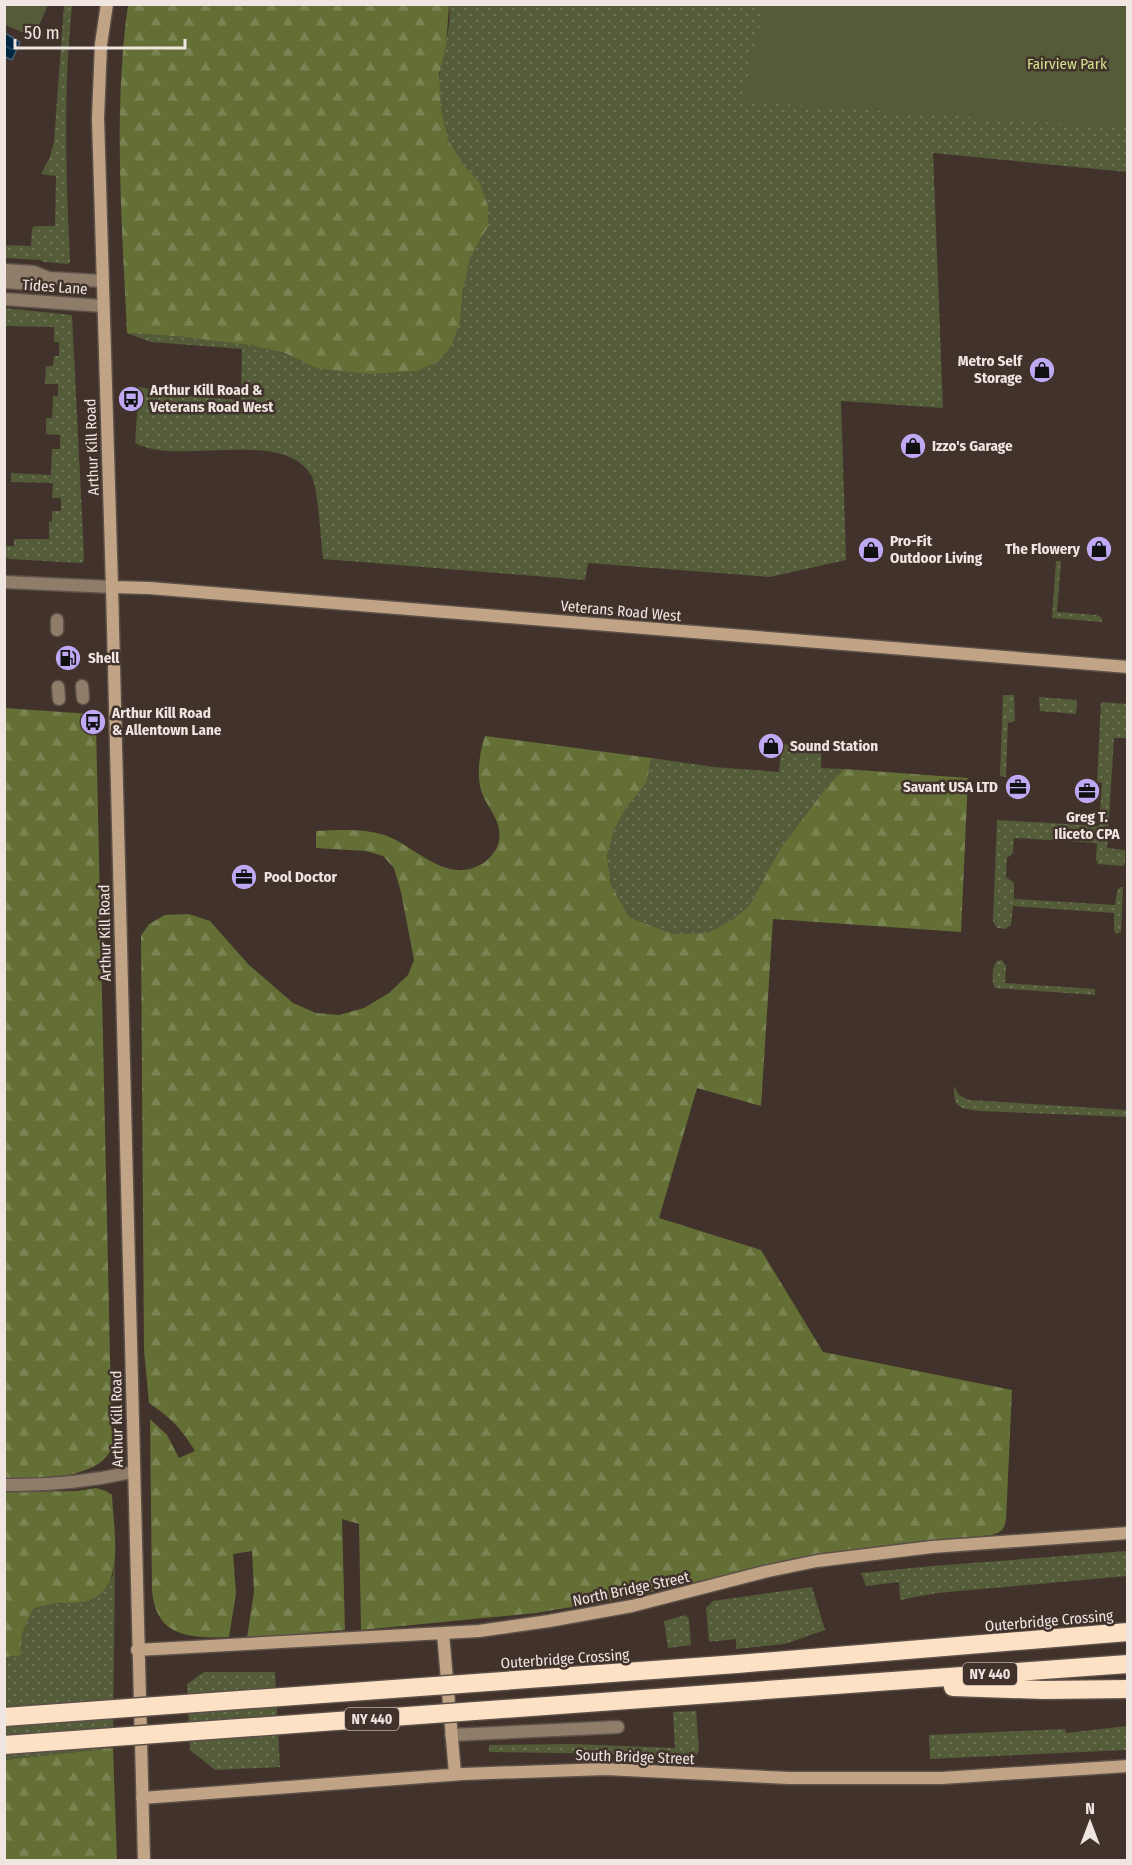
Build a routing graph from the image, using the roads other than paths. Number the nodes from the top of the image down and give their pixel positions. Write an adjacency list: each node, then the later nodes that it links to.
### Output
1 (106, 4): 4 (street, Arthur Kill Road)
2 (4, 270): 3 (street, Tides Lane)
3 (50, 278): 4 (street, Tides Lane); 5 (street, Tides Lane)
4 (102, 281): 7 (street, Arthur Kill Road)
5 (4, 282)
6 (4, 299): 7 (street, Tides Lane)
7 (103, 306): 9 (street, Arthur Kill Road)
8 (4, 582): 9 (street)
9 (112, 586): 10 (street, Veterans Road West); 11 (street, Arthur Kill Road)
10 (1128, 667)
11 (133, 1472): 12 (street); 18 (street, Arthur Kill Road)
12 (4, 1485)
13 (1128, 1533): 16 (street, North Bridge Street)
14 (1128, 1622): 17 (highway)
15 (1128, 1632): 17 (highway, Outerbridge Crossing / NY 440)
16 (443, 1633): 18 (street, North Bridge Street); 24 (street)
17 (1044, 1639): 22 (highway, Outerbridge Crossing / NY 440, bridge)
18 (137, 1650): 28 (street, Arthur Kill Road)
19 (1128, 1664): 20 (highway, NY 440)
20 (853, 1683): 21 (highway); 25 (highway, NY 440, bridge)
21 (1128, 1689)
22 (4, 1717)
23 (618, 1727): 24 (street)
24 (452, 1736): 27 (street)
25 (4, 1745)
26 (1128, 1766): 27 (street, South Bridge Street)
27 (455, 1774): 28 (street, South Bridge Street)
28 (142, 1798): 29 (street, Arthur Kill Road)
29 (144, 1860)

